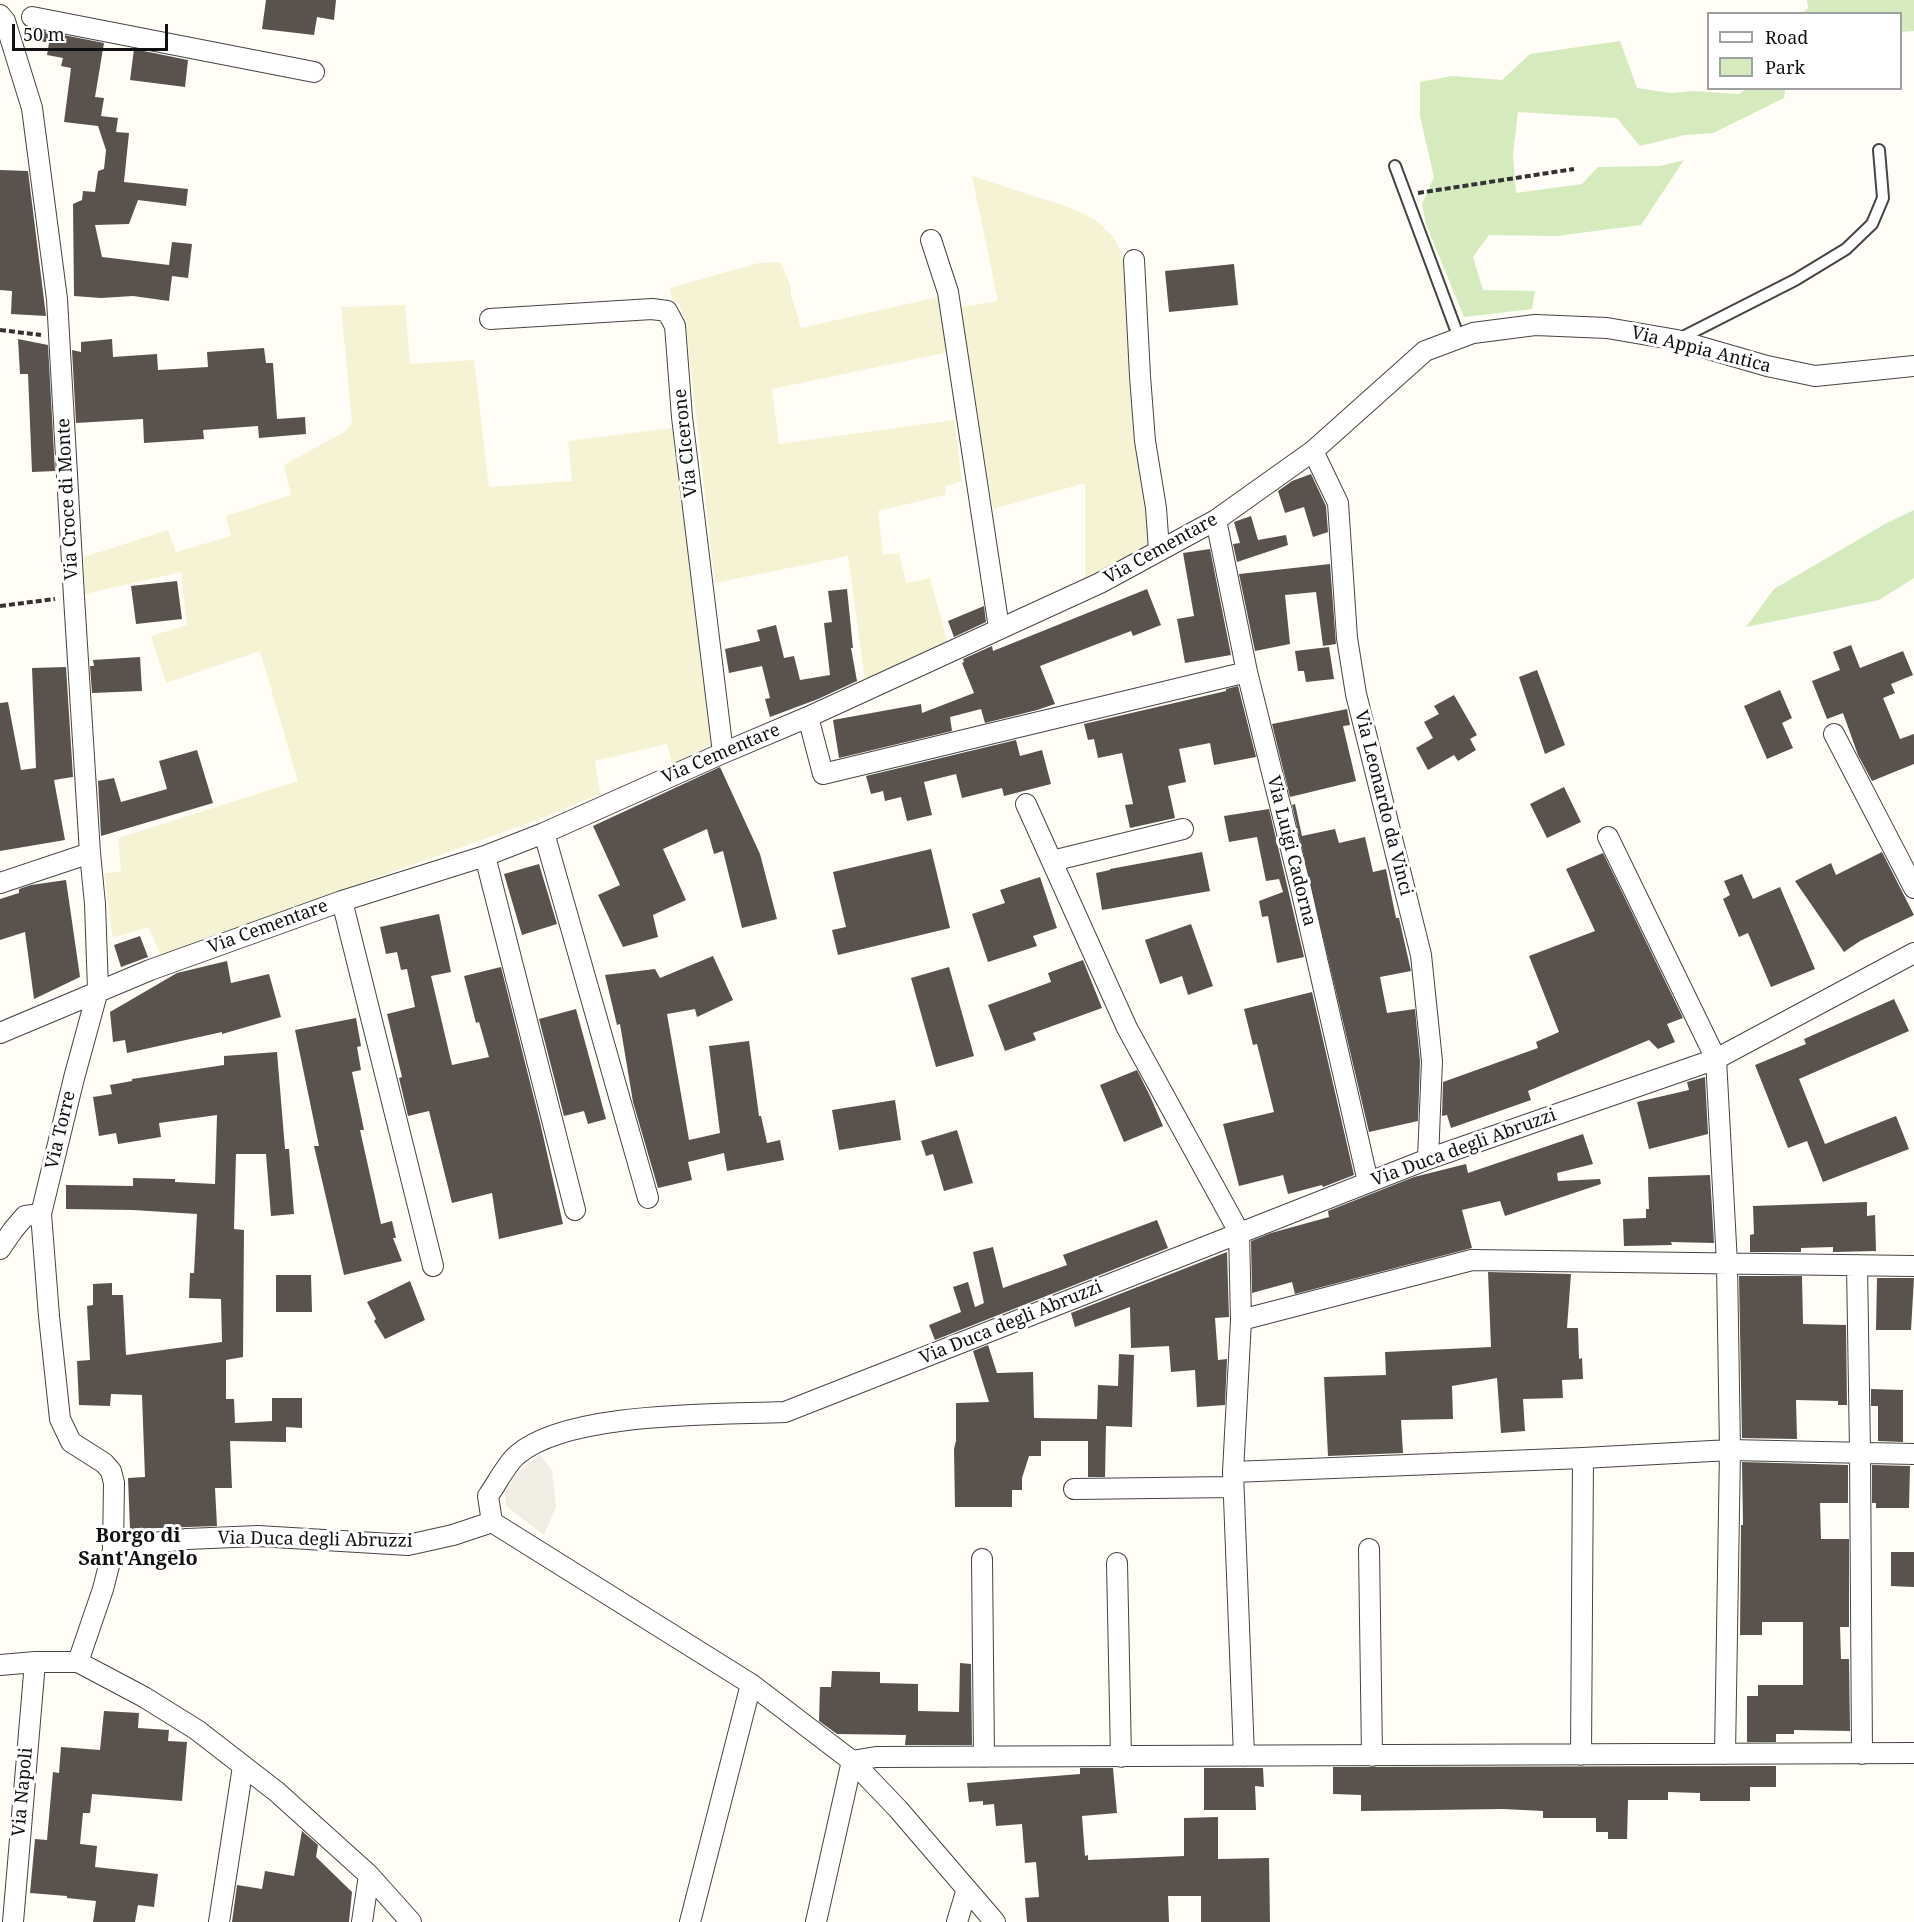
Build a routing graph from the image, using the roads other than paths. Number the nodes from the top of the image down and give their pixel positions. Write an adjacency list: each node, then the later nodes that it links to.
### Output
1 (32, 9): 2 (street); 3 (street)
2 (2, 18): 24 (street, Via Croce di Monte)
3 (314, 72)
4 (1879, 150): 10 (lane)
5 (1395, 166): 9 (lane)
6 (931, 240): 15 (street)
7 (1134, 260): 14 (street)
8 (490, 319): 19 (street, Via CIcerone)
9 (1460, 338): 10 (street, Via Appia Antica); 12 (street, Via Appia Antica)
10 (1677, 340): 11 (street, Via Appia Antica)
11 (1914, 366)
12 (1313, 451): 13 (street, Via Cementare); 34 (street, Via Leonardo da Vinci)
13 (1216, 520): 14 (street, Via Cementare); 16 (street, Via Luigi Cadorna)
14 (1159, 550): 15 (street, Via Cementare)
15 (999, 628): 17 (street, Via Cementare)
16 (1247, 672): 17 (street); 35 (street, Via Luigi Cadorna)
17 (808, 717): 19 (street, Via Cementare)
18 (1834, 734): 28 (street)
19 (723, 753): 22 (street, Via Cementare)
20 (1026, 804): 26 (street)
21 (1183, 829): 26 (street)
22 (544, 833): 25 (street, Via Cementare); 36 (street)
23 (1608, 837): 33 (street)
24 (90, 853): 27 (street); 31 (street, Via Croce di Monte)
25 (485, 856): 29 (street, Via Cementare); 37 (street)
26 (1052, 861): 39 (street)
27 (0, 883)
28 (1914, 888)
29 (342, 900): 31 (street, Via Cementare); 43 (street)
30 (1914, 953): 33 (street, Via Duca degli Abruzzi)
31 (98, 990): 32 (street, Via Cementare); 38 (street, Via Torre)
32 (0, 1033)
33 (1716, 1059): 34 (street, Via Duca degli Abruzzi); 41 (street)
34 (1428, 1159): 35 (street, Via Duca degli Abruzzi)
35 (1368, 1182): 39 (street, Via Duca degli Abruzzi)
36 (648, 1198)
37 (575, 1210)
38 (41, 1214): 40 (street); 54 (street, Via Torre)
39 (1239, 1232): 45 (street); 52 (street, Via Duca degli Abruzzi)
40 (0, 1249)
41 (1727, 1263): 42 (street); 45 (street); 46 (street)
42 (1857, 1265): 44 (street); 47 (street)
43 (433, 1266)
44 (1914, 1266)
45 (1241, 1320): 50 (street)
46 (1730, 1450): 47 (street); 49 (street); 62 (street)
47 (1860, 1452): 48 (street); 63 (street)
48 (1914, 1454)
49 (1583, 1458): 50 (street); 64 (street)
50 (1233, 1479): 51 (street); 65 (street)
51 (1074, 1489)
52 (492, 1522): 54 (street, Via Duca degli Abruzzi); 60 (street)
53 (1369, 1549): 66 (street)
54 (113, 1550): 58 (street)
55 (982, 1559): 67 (street)
56 (1117, 1563): 68 (street)
57 (35, 1662): 58 (street); 59 (street); 73 (street, Via Napoli)
58 (78, 1662): 70 (street)
59 (0, 1665)
60 (751, 1684): 69 (street); 77 (street)
61 (1914, 1753): 63 (street)
62 (1725, 1754): 63 (street); 64 (street)
63 (1862, 1754)
64 (1581, 1755): 66 (street)
65 (1244, 1756): 66 (street); 68 (street)
66 (1372, 1756)
67 (984, 1757): 68 (street); 69 (street)
68 (1121, 1757)
69 (852, 1761): 72 (street); 78 (street)
70 (243, 1766): 71 (street); 74 (street)
71 (369, 1875): 75 (street); 76 (street)
72 (967, 1889): 79 (street); 80 (street)
73 (13, 1922)
74 (219, 1922)
75 (362, 1922)
76 (411, 1922)
77 (690, 1922)
78 (816, 1922)
79 (957, 1922)
80 (995, 1922)

